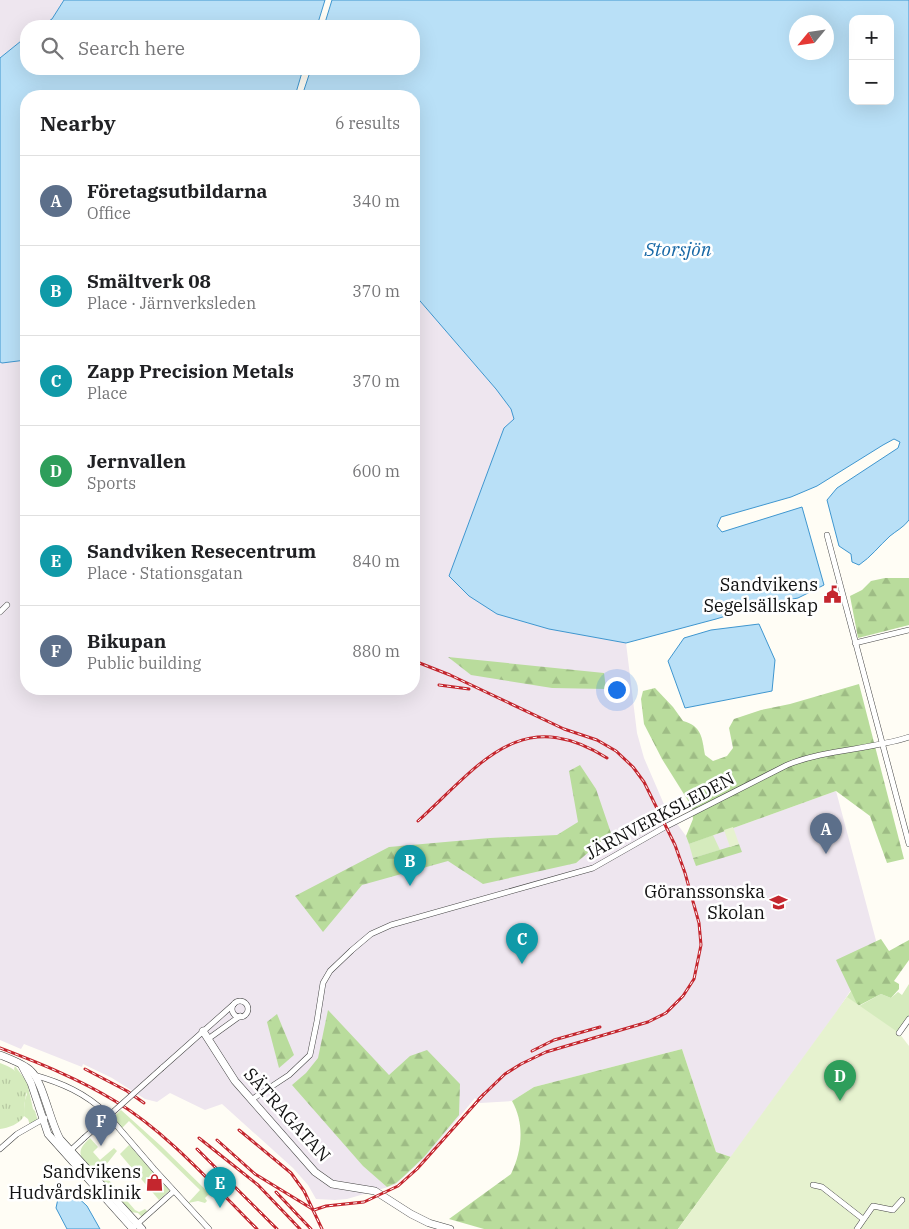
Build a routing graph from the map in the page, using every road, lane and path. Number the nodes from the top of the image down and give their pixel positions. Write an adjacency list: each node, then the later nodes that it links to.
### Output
1 (827, 535): 5 (street)
2 (7, 605): 3 (street)
3 (0, 612)
4 (909, 630): 5 (street)
5 (855, 643): 7 (street)
6 (909, 737): 7 (street, JÄRNVERKSLEDEN)
7 (882, 745): 8 (street); 19 (street, JÄRNVERKSLEDEN)
8 (908, 836): 9 (street)
9 (909, 844)
10 (234, 1004): 11 (street); 11 (street); 13 (street)
11 (240, 1016): 15 (street)
12 (909, 1019): 14 (street)
13 (203, 1031): 15 (street, SÄTRAGATAN); 25 (street, bridge)
14 (899, 1033)
15 (208, 1039): 19 (street, SÄTRAGATAN)
16 (0, 1056): 17 (street)
17 (22, 1066): 18 (street); 22 (street)
18 (34, 1075): 20 (street); 21 (street)
19 (251, 1100): 32 (street, SÄTRAGATAN)
20 (106, 1113)
21 (50, 1115): 22 (street); 25 (street)
22 (42, 1119): 24 (street); 25 (street)
23 (111, 1119): 27 (street)
24 (0, 1149)
25 (68, 1153): 30 (street)
26 (814, 1185): 29 (street)
27 (174, 1191): 30 (street); 31 (street)
28 (902, 1200): 29 (street)
29 (863, 1218): 33 (street)
30 (136, 1228)
31 (209, 1229)
32 (450, 1229)
33 (857, 1229)

